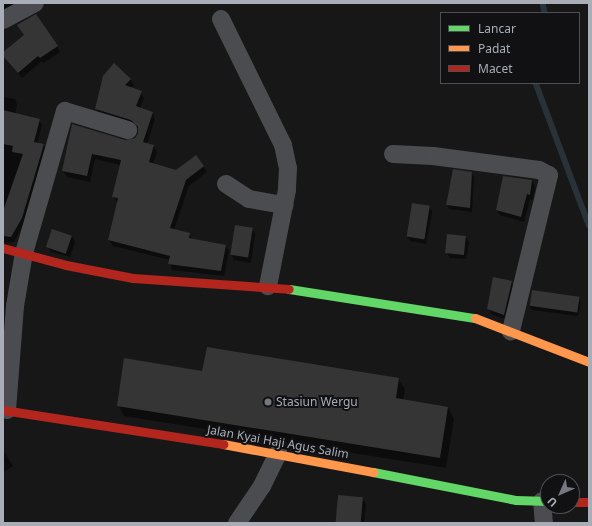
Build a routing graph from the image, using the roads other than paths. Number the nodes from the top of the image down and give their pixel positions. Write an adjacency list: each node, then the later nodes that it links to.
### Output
1 (35, 3): 3 (street)
2 (221, 19): 7 (street)
3 (3, 20)
4 (128, 130): 9 (street)
5 (393, 154): 11 (street)
6 (226, 184): 7 (street)
7 (284, 205): 10 (street)
8 (3, 248): 9 (street)
9 (24, 253): 10 (street); 13 (street)
10 (268, 286): 11 (street)
11 (511, 331): 12 (street)
12 (589, 362)
13 (5, 410): 14 (street, Jalan Kyai Haji Agus Salim)
14 (278, 453): 15 (street, Jalan Kyai Haji Agus Salim); 16 (street)
15 (540, 501)
16 (237, 523)

